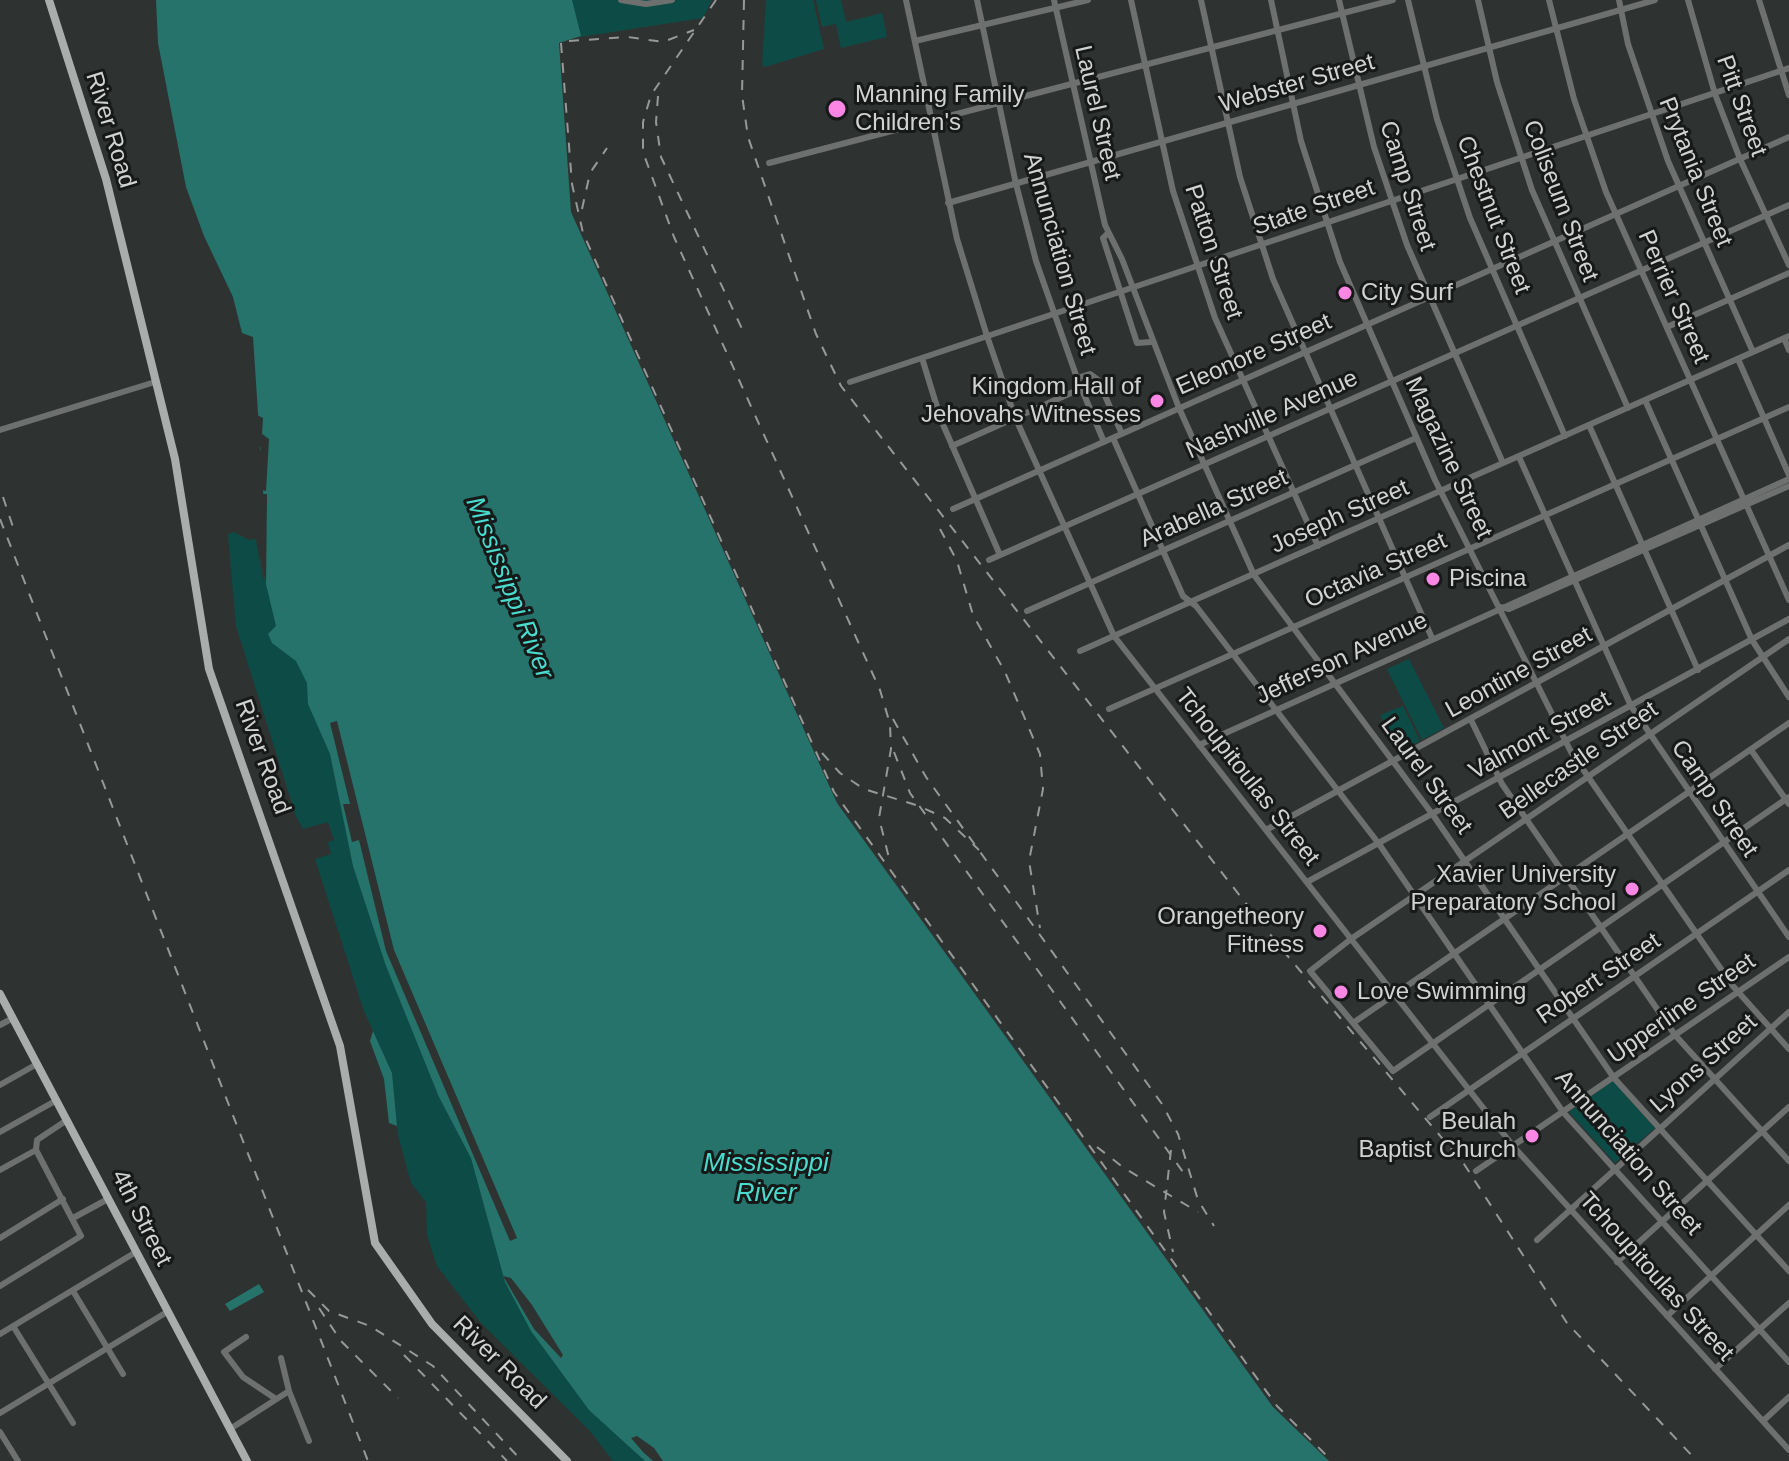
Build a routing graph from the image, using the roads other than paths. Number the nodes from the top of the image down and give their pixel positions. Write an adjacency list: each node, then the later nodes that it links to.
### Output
1 (49, 0): 87 (main road, River Road)
2 (621, 0): 3 (street)
3 (672, 0)
4 (906, 0): 25 (street, Tchoupitoulas Street)
5 (977, 0): 22 (street, Annunciation Street)
6 (1088, 0): 19 (street)
7 (1131, 0): 28 (street, Patton Street)
8 (1201, 0): 27 (street)
9 (1271, 0): 24 (street, Magazine Street)
10 (1339, 0): 21 (street, Camp Street)
11 (1393, 0): 21 (street)
12 (1408, 0): 29 (street, Chestnut Street)
13 (1478, 0): 26 (street, Coliseum Street)
14 (1549, 0): 23 (street, Perrier Street)
15 (1619, 0): 20 (street, Prytania Street)
16 (1655, 0): 20 (street, Webster Street)
17 (1688, 0): 34 (street, Pitt Street)
18 (1759, 0): 31 (street)
19 (1054, 4): 22 (street); 32 (street, Laurel Street)
20 (1621, 10): 23 (street, Webster Street); 38 (street, Prytania Street)
21 (1342, 14): 24 (street); 33 (street, Camp Street)
22 (982, 25): 25 (street); 36 (street, Annunciation Street)
23 (1555, 28): 26 (street, Webster Street); 42 (street, Perrier Street)
24 (1277, 31): 27 (street); 37 (street, Magazine Street)
25 (915, 41): 39 (street, Tchoupitoulas Street)
26 (1489, 47): 29 (street, Webster Street); 44 (street, Coliseum Street)
27 (1212, 48): 28 (street); 40 (street)
28 (1144, 66): 32 (street); 43 (street, Patton Street)
29 (1423, 66): 33 (street, Webster Street); 48 (street, Chestnut Street)
30 (1789, 68): 31 (street, State Street)
31 (1781, 71): 34 (street, State Street); 35 (street)
32 (1072, 85): 36 (street); 46 (street, Laurel Street)
33 (1359, 86): 37 (street, Webster Street); 51 (street, Camp Street)
34 (1715, 94): 38 (street, State Street); 45 (street, Pitt Street)
35 (1789, 95)
36 (1000, 104): 39 (street); 49 (street, Annunciation Street)
37 (1293, 104): 40 (street, Webster Street); 56 (street, Magazine Street)
38 (1651, 115): 42 (street, State Street); 50 (street, Prytania Street)
39 (931, 122): 47 (street); 52 (street, Tchoupitoulas Street)
40 (1227, 123): 43 (street, Webster Street); 60 (street)
41 (1789, 137): 45 (street, Eleonore Street)
42 (1586, 138): 44 (street, State Street); 54 (street, Perrier Street)
43 (1161, 141): 46 (street, Webster Street); 62 (street, Patton Street)
44 (1521, 158): 48 (street, State Street); 58 (street, Coliseum Street)
45 (1740, 159): 50 (street, Eleonore Street); 55 (street, Pitt Street)
46 (1089, 162): 49 (street, Webster Street); 57 (street, Laurel Street)
47 (769, 163)
48 (1457, 179): 51 (street, State Street); 63 (street, Chestnut Street)
49 (1016, 184): 52 (street, Webster Street); 71 (street, Annunciation Street)
50 (1680, 187): 54 (street, Eleonore Street); 59 (street, Prytania Street)
51 (1392, 201): 56 (street, State Street); 68 (street, Camp Street)
52 (948, 203): 75 (street, Tchoupitoulas Street)
53 (1789, 205): 55 (street, Nashville Avenue)
54 (1616, 214): 58 (street, Eleonore Street); 64 (street, Perrier Street)
55 (1766, 216): 59 (street, Nashville Avenue); 61 (street, Pitt Street)
56 (1327, 223): 60 (street, State Street); 72 (street, Magazine Street)
57 (1108, 233): 66 (street, Laurel Street); 67 (street, Laurel Street)
58 (1554, 242): 63 (street, Eleonore Street); 69 (street, Coliseum Street)
59 (1704, 243): 64 (street, Nashville Avenue); 70 (street, Prytania Street)
60 (1263, 245): 62 (street, State Street); 80 (street)
61 (1789, 265)
62 (1198, 266): 66 (street, State Street); 85 (street, Patton Street)
63 (1491, 269): 68 (street, Eleonore Street); 73 (street, Chestnut Street)
64 (1641, 271): 69 (street, Nashville Avenue); 74 (street, Perrier Street)
65 (1789, 273): 70 (street)
66 (1132, 288): 67 (street, State Street); 77 (street, Laurel Street)
67 (1119, 292): 71 (street, State Street); 77 (street, Laurel Street)
68 (1429, 298): 72 (street, Eleonore Street); 81 (street, Camp Street)
69 (1579, 298): 73 (street, Nashville Avenue); 94 (street, Coliseum Street)
70 (1729, 299): 74 (street); 79 (street, Prytania Street)
71 (1054, 314): 75 (street, State Street); 84 (street, Annunciation Street)
72 (1366, 325): 80 (street, Eleonore Street); 89 (street, Magazine Street)
73 (1516, 325): 81 (street, Nashville Avenue); 101 (street, Chestnut Street)
74 (1667, 327): 86 (street, Perrier Street)
75 (987, 336): 82 (street, State Street); 96 (street, Tchoupitoulas Street)
76 (1786, 337): 78 (street); 79 (street, Joseph Street)
77 (1151, 342): 93 (street, Laurel Street)
78 (1789, 350)
79 (1753, 352): 83 (street, Joseph Street)
80 (1304, 353): 85 (street, Eleonore Street); 95 (street)
81 (1454, 354): 89 (street, Nashville Avenue); 110 (street, Camp Street)
82 (922, 358): 88 (street, State Street); 107 (street)
83 (1738, 359): 86 (street, Joseph Street); 97 (street)
84 (1077, 378): 90 (street, Annunciation Street); 100 (street, Annunciation Street)
85 (1241, 380): 93 (street, Eleonore Street); 102 (street, Patton Street)
86 (1690, 380): 91 (street, Joseph Street); 105 (street, Perrier Street)
87 (155, 382): 99 (street); 272 (main road, River Road)
88 (850, 382)
89 (1392, 382): 95 (street, Nashville Avenue); 104 (street, Magazine Street)
90 (1080, 389): 96 (street); 106 (street, Annunciation Street)
91 (1645, 400): 94 (street, Joseph Street); 109 (street)
92 (1789, 407): 97 (street, Octavia Street)
93 (1179, 408): 100 (street, Eleonore Street); 111 (street, Laurel Street)
94 (1628, 408): 98 (street, Joseph Street)
95 (1329, 409): 102 (street, Nashville Avenue); 112 (street)
96 (1015, 417): 107 (street); 113 (street, Tchoupitoulas Street)
97 (1764, 418): 105 (street, Octavia Street); 114 (street)
98 (1589, 425): 101 (street, Joseph Street); 115 (street)
99 (0, 430)
100 (1122, 434): 103 (street, Eleonore Street)
101 (1565, 436): 108 (street, Joseph Street)
102 (1266, 437): 111 (street, Nashville Avenue); 119 (street, Patton Street)
103 (1113, 438): 106 (street, Eleonore Street); 118 (street, Annunciation Street)
104 (1416, 438): 112 (street, Arabella Street); 117 (street, Magazine Street)
105 (1717, 439): 109 (street, Octavia Street); 121 (street, Perrier Street)
106 (1104, 442): 113 (street, Eleonore Street)
107 (952, 446): 120 (street)
108 (1519, 457): 110 (street, Joseph Street); 123 (street, Camp Street)
109 (1672, 459): 115 (street, Octavia Street); 126 (street)
110 (1503, 463): 117 (street, Joseph Street)
111 (1204, 465): 118 (street, Nashville Avenue); 125 (street, Laurel Street)
112 (1355, 465): 119 (street, Arabella Street); 124 (street)
113 (1039, 471): 120 (street, Eleonore Street); 127 (street, Tchoupitoulas Street)
114 (1789, 477): 121 (street, Jefferson Avenue)
115 (1615, 484): 123 (street, Octavia Street); 130 (street)
116 (1789, 486): 121 (street, Jefferson Avenue)
117 (1441, 492): 124 (street, Joseph Street); 131 (street, Magazine Street)
118 (1137, 494): 127 (street, Nashville Avenue); 132 (street, Annunciation Street)
119 (1292, 494): 125 (street, Arabella Street); 129 (street, Patton Street)
120 (975, 499): 122 (street, Eleonore Street); 133 (street)
121 (1746, 501): 126 (street, Jefferson Avenue); 134 (street, Perrier Street)
122 (953, 509)
123 (1546, 515): 131 (street, Octavia Street); 137 (street, Camp Street)
124 (1378, 519): 129 (street, Joseph Street); 138 (street)
125 (1230, 521): 132 (street, Arabella Street); 136 (street, Laurel Street)
126 (1700, 522): 130 (street, Jefferson Avenue); 139 (street)
127 (1064, 526): 133 (street, Nashville Avenue); 140 (street, Tchoupitoulas Street)
128 (1789, 545): 134 (street, Leontine Street)
129 (1318, 546): 136 (street, Joseph Street)
130 (1644, 546): 137 (street, Jefferson Avenue); 144 (street)
131 (1471, 548): 138 (street, Octavia Street); 143 (street, Magazine Street)
132 (1162, 551): 140 (street, Arabella Street); 142 (street, Annunciation Street)
133 (1000, 555): 135 (street, Nashville Avenue)
134 (1770, 556): 139 (street, Leontine Street); 141 (street, Perrier Street)
135 (989, 560)
136 (1254, 575): 142 (street, Joseph Street); 147 (street, Laurel Street)
137 (1574, 577): 143 (street, Jefferson Avenue); 152 (street, Camp Street)
138 (1404, 578): 147 (street, Octavia Street); 149 (street)
139 (1726, 581): 144 (street, Leontine Street); 151 (street)
140 (1089, 584): 145 (street, Arabella Street); 148 (street, Tchoupitoulas Street)
141 (1789, 600)
142 (1191, 602): 148 (street, Joseph Street); 154 (street, Annunciation Street)
143 (1500, 607): 149 (street, Jefferson Avenue); 158 (street, Magazine Street)
144 (1672, 610): 152 (street, Leontine Street); 156 (street)
145 (1027, 611)
146 (1789, 619): 151 (street, Valmont Street)
147 (1293, 627): 154 (street, Octavia Street); 157 (street, Laurel Street)
148 (1114, 636): 153 (street, Joseph Street); 159 (street, Tchoupitoulas Street)
149 (1432, 638): 157 (street, Jefferson Avenue)
150 (1789, 639): 155 (street, Bellecastle Street)
151 (1752, 640): 155 (street); 156 (street, Valmont Street)
152 (1604, 646): 158 (street, Leontine Street); 161 (street, Camp Street)
153 (1080, 651)
154 (1232, 654): 159 (street, Octavia Street); 163 (street, Annunciation Street)
155 (1762, 657): 160 (street); 166 (street, Bellecastle Street)
156 (1698, 670): 161 (street, Valmont Street)
157 (1336, 683): 163 (street, Jefferson Avenue); 170 (street, Laurel Street)
158 (1538, 683): 164 (street, Leontine Street); 167 (street, Magazine Street)
159 (1155, 689): 162 (street, Octavia Street); 168 (street, Tchoupitoulas Street)
160 (1789, 697)
161 (1631, 706): 166 (street, Camp Street); 167 (street, Valmont Street)
162 (1109, 709)
163 (1276, 709): 168 (street, Jefferson Avenue); 173 (street, Annunciation Street)
164 (1471, 720): 170 (street, Leontine Street); 172 (street)
165 (1789, 723): 169 (street)
166 (1648, 735): 171 (street, Bellecastle Street); 174 (street, Camp Street)
167 (1567, 743): 171 (street, Magazine Street); 172 (street, Valmont Street)
168 (1199, 745): 178 (street, Tchoupitoulas Street)
169 (1751, 750): 174 (street); 175 (street)
170 (1394, 761): 173 (street, Leontine Street); 176 (street, Laurel Street)
171 (1588, 777): 177 (street, Bellecastle Street); 179 (street, Magazine Street)
172 (1500, 779): 176 (street, Valmont Street); 177 (street)
173 (1339, 791): 178 (street, Leontine Street); 181 (street, Annunciation Street)
174 (1688, 793): 179 (street); 180 (street, Camp Street)
175 (1788, 800): 180 (street)
176 (1433, 815): 181 (street, Valmont Street); 182 (street, Laurel Street)
177 (1526, 819): 182 (street, Bellecastle Street); 184 (street)
178 (1266, 830): 185 (street, Tchoupitoulas Street)
179 (1628, 834): 184 (street); 186 (street, Magazine Street)
180 (1723, 843): 186 (street); 187 (street, Camp Street)
181 (1379, 844): 185 (street, Valmont Street); 188 (street, Annunciation Street)
182 (1465, 862): 188 (street, Bellecastle Street); 189 (street, Laurel Street)
183 (1789, 870): 187 (street, Robert Street)
184 (1566, 877): 189 (street); 190 (street)
185 (1307, 882): 193 (street, Tchoupitoulas Street)
186 (1663, 885): 190 (street); 191 (street, Magazine Street)
187 (1756, 893): 191 (street, Robert Street); 192 (street, Camp Street)
188 (1415, 896): 193 (street, Bellecastle Street); 194 (street, Annunciation Street)
189 (1505, 919): 194 (street); 196 (street, Laurel Street)
190 (1601, 927): 196 (street); 197 (street)
191 (1697, 934): 197 (street, Robert Street); 198 (street, Magazine Street)
192 (1789, 937)
193 (1351, 939): 200 (street, Tchoupitoulas Street); 205 (street, Bellecastle Street)
194 (1454, 954): 200 (street); 201 (street, Annunciation Street)
195 (1789, 957): 198 (street, Upperline Street)
196 (1539, 970): 201 (street); 204 (street, Laurel Street)
197 (1635, 976): 204 (street, Robert Street); 208 (street)
198 (1737, 992): 207 (street, Magazine Street); 208 (street, Upperline Street)
199 (0, 994): 203 (main road, 4th Street)
200 (1394, 995): 205 (street); 209 (street, Tchoupitoulas Street)
201 (1489, 1004): 209 (street); 211 (street, Annunciation Street)
202 (1789, 1012): 207 (street, Lyons Street)
203 (13, 1018): 206 (street); 212 (main road, 4th Street)
204 (1573, 1020): 211 (street, Robert Street); 213 (street, Laurel Street)
205 (1353, 1023): 209 (street)
206 (0, 1025)
207 (1771, 1029): 210 (street, Magazine Street); 214 (street, Lyons Street)
208 (1675, 1035): 213 (street, Upperline Street); 214 (street)
209 (1432, 1043): 216 (street, Tchoupitoulas Street)
210 (1789, 1049)
211 (1523, 1053): 216 (street, Robert Street); 219 (street, Annunciation Street)
212 (37, 1064): 215 (street); 217 (main road, 4th Street)
213 (1614, 1078): 219 (street, Upperline Street); 222 (street, Laurel Street)
214 (1715, 1079): 222 (street, Lyons Street); 223 (street)
215 (0, 1085)
216 (1469, 1090): 220 (street, Robert Street); 225 (street, Tchoupitoulas Street)
217 (57, 1100): 221 (main road, 4th Street); 224 (street)
218 (1789, 1107): 223 (street)
219 (1563, 1112): 225 (street, Upperline Street); 228 (street, Annunciation Street)
220 (1430, 1117)
221 (67, 1120): 226 (street); 233 (main road, 4th Street)
222 (1660, 1129): 228 (street, Lyons Street); 231 (street, Laurel Street)
223 (1762, 1131): 227 (street); 231 (street)
224 (0, 1132)
225 (1513, 1146): 230 (street, Upperline Street); 235 (street, Tchoupitoulas Street)
226 (36, 1150): 229 (street); 232 (street)
227 (1789, 1161)
228 (1615, 1169): 235 (street, Lyons Street); 237 (street, Annunciation Street)
229 (0, 1170)
230 (1476, 1171)
231 (1707, 1181): 237 (street); 238 (street, Laurel Street)
232 (63, 1199): 236 (street); 239 (street)
233 (108, 1199): 236 (street); 241 (main road, 4th Street)
234 (1789, 1205): 238 (street)
235 (1570, 1210): 240 (street, Lyons Street); 242 (street, Tchoupitoulas Street)
236 (73, 1218): 245 (street)
237 (1662, 1222): 242 (street); 244 (street, Annunciation Street)
238 (1756, 1235): 243 (street, Laurel Street); 244 (street)
239 (0, 1238)
240 (1537, 1240)
241 (136, 1252): 246 (street); 248 (main road, 4th Street)
242 (1617, 1262): 249 (street, Tchoupitoulas Street)
243 (1789, 1271)
244 (1711, 1275): 249 (street); 251 (street, Annunciation Street)
245 (0, 1286)
246 (73, 1291): 250 (street); 254 (street)
247 (1789, 1303): 251 (street)
248 (167, 1312): 254 (street); 266 (main road, 4th Street)
249 (1667, 1316): 257 (street, Tchoupitoulas Street)
250 (13, 1326): 252 (street); 259 (street)
251 (1760, 1329): 256 (street, Annunciation Street); 257 (street)
252 (0, 1334)
253 (246, 1337): 262 (street)
254 (107, 1348): 258 (street); 259 (street)
255 (281, 1358): 260 (street)
256 (1789, 1362)
257 (1715, 1369): 264 (street, Tchoupitoulas Street)
258 (123, 1374)
259 (48, 1383): 263 (street); 265 (street)
260 (289, 1391): 262 (street); 268 (street)
261 (1789, 1397): 264 (street)
262 (276, 1399): 266 (street)
263 (0, 1413)
264 (1763, 1421): 269 (street, Tchoupitoulas Street)
265 (73, 1423)
266 (230, 1429): 271 (main road, 4th Street)
267 (0, 1432): 270 (street)
268 (309, 1441)
269 (1789, 1450)
270 (18, 1461)
271 (247, 1461)
272 (567, 1461)

